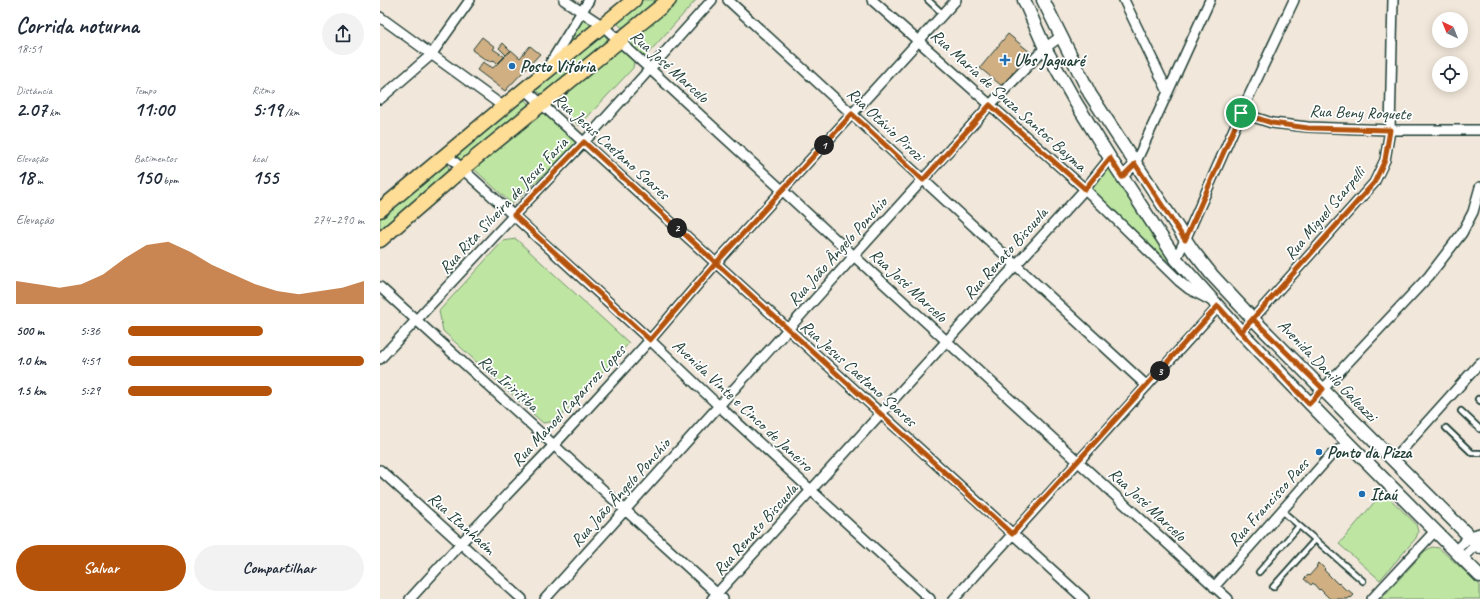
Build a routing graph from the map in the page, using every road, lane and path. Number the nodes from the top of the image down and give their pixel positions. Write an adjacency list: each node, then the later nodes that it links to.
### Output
1 (470, 0): 25 (street)
2 (564, 0): 17 (street, Rua José Marcelo)
3 (589, 0): 17 (street)
4 (634, 0): 20 (main road)
5 (668, 0): 22 (main road)
6 (712, 0): 26 (street, Rua Rita Silveira de Jesus Faria)
7 (728, 0): 35 (street, Rua Otávio Pirozi)
8 (872, 0): 23 (street, Rua Maria de Souza Santos Bayma)
9 (928, 0): 18 (lane)
10 (956, 0): 18 (street, Rua Manoel Caparroz Lopes)
11 (1024, 0): 24 (main road)
12 (1043, 0): 21 (main road, Avenida Danilo Galeazzi)
13 (1210, 0): 29 (street)
14 (1294, 0): 34 (street)
15 (1393, 0): 36 (street, Rua Miguel Scarpelli)
16 (1126, 2): 29 (street)
17 (581, 11): 20 (street, Rua José Marcelo); 27 (street)
18 (944, 14): 23 (street, Rua Manoel Caparroz Lopes)
19 (380, 17): 25 (street)
20 (603, 26): 22 (street, Rua José Marcelo); 27 (main road)
21 (1060, 37): 24 (street, Rua João Ângelo Ponchio); 41 (main road, Avenida Danilo Galeazzi)
22 (619, 41): 26 (street, Rua José Marcelo); 31 (main road)
23 (918, 41): 32 (street, Rua Maria de Souza Santos Bayma); 35 (street, Rua Manoel Caparroz Lopes)
24 (1045, 48): 32 (street, Rua João Ângelo Ponchio); 40 (main road)
25 (432, 55): 30 (street); 33 (street)
26 (649, 68): 38 (street, Rua Rita Silveira de Jesus Faria); 47 (street, Rua José Marcelo)
27 (544, 73): 28 (main road)
28 (525, 89): 31 (street, Rua Jesus Caetano Soares); 33 (main road)
29 (1168, 92): 41 (street)
30 (380, 99)
31 (541, 104): 38 (street, Rua Jesus Caetano Soares); 42 (main road)
32 (990, 105): 44 (street, Rua João Ângelo Ponchio); 46 (street, Rua Maria de Souza Santos Bayma)
33 (504, 107): 39 (main road)
34 (1241, 113): 36 (street, Rua Beny Roquete); 51 (street)
35 (852, 114): 44 (street, Rua Otávio Pirozi); 47 (street, Rua Manoel Caparroz Lopes)
36 (1390, 130): 37 (street, Rua Beny Roquete); 58 (street, Rua Miguel Scarpelli)
37 (1480, 130)
38 (584, 142): 49 (street, Rua Rita Silveira de Jesus Faria); 54 (street, Rua Jesus Caetano Soares)
39 (446, 154): 42 (street, Avenida Vinte e Cinco de Janeiro); 48 (main road)
40 (1110, 158): 43 (main road); 46 (street, Rua Renato Biscuola)
41 (1135, 164): 43 (street); 51 (main road, Avenida Danilo Galeazzi)
42 (462, 169): 49 (street, Avenida Vinte e Cinco de Janeiro); 50 (main road)
43 (1122, 177): 53 (main road)
44 (923, 180): 52 (street, Rua João Ângelo Ponchio); 55 (street, Rua Otávio Pirozi)
45 (1480, 187): 67 (street)
46 (1085, 189): 55 (street, Rua Renato Biscuola); 57 (street, Rua Maria de Souza Santos Bayma)
47 (782, 190): 52 (street, Rua José Marcelo); 54 (street, Rua Manoel Caparroz Lopes)
48 (380, 210)
49 (514, 215): 59 (street, Rua Rita Silveira de Jesus Faria); 62 (street, Avenida Vinte e Cinco de Janeiro)
50 (380, 240)
51 (1185, 240): 53 (street); 58 (main road, Avenida Danilo Galeazzi)
52 (854, 256): 60 (street, Rua João Ângelo Ponchio); 63 (street, Rua José Marcelo)
53 (1176, 259): 57 (main road)
54 (716, 263): 60 (street, Rua Jesus Caetano Soares); 62 (street, Rua Manoel Caparroz Lopes)
55 (1016, 265): 63 (street, Rua Renato Biscuola); 66 (street, Rua Otávio Pirozi)
56 (380, 287): 59 (street, Rua Iriritiba)
57 (1216, 304): 61 (main road); 66 (street)
58 (1253, 319): 61 (street, Rua Miguel Scarpelli); 67 (main road, Avenida Danilo Galeazzi)
59 (416, 320): 64 (street, Rua Rita Silveira de Jesus Faria); 75 (street, Rua Iriritiba)
60 (788, 329): 69 (street, Rua João Ângelo Ponchio); 71 (street, Rua Jesus Caetano Soares)
61 (1241, 332): 68 (main road)
62 (650, 340): 69 (street, Avenida Vinte e Cinco de Janeiro); 75 (street, Rua Manoel Caparroz Lopes)
63 (947, 341): 71 (street, Rua Renato Biscuola); 78 (street, Rua José Marcelo)
64 (380, 359)
65 (1480, 363): 77 (street)
66 (1147, 386): 78 (street)
67 (1323, 389): 68 (street); 77 (main road, Avenida Danilo Galeazzi)
68 (1309, 404): 74 (main road)
69 (719, 406): 80 (street, Avenida Vinte e Cinco de Janeiro); 81 (street, Rua João Ângelo Ponchio)
70 (1460, 411): 73 (lane)
71 (881, 414): 80 (street, Rua Renato Biscuola); 85 (street, Rua Jesus Caetano Soares)
72 (1446, 428): 76 (lane)
73 (1480, 429)
74 (1350, 445): 82 (street, Rua Francisco Paes); 84 (main road)
75 (554, 446): 81 (street, Rua Iriritiba); 88 (street, Rua Manoel Caparroz Lopes)
76 (1480, 453)
77 (1393, 460): 87 (main road, Avenida Danilo Galeazzi)
78 (1078, 462): 85 (street); 93 (street, Rua José Marcelo)
79 (380, 470): 88 (street, Rua Itanhaém)
80 (811, 490): 95 (street, Rua Renato Biscuola); 99 (street, Avenida Vinte e Cinco de Janeiro)
81 (625, 510): 95 (street, Rua Iriritiba); 98 (street, Rua João Ângelo Ponchio)
82 (1281, 510): 83 (lane); 93 (street, Rua Francisco Paes)
83 (1299, 526): 86 (lane); 90 (lane)
84 (1436, 530): 89 (main road); 103 (street)
85 (1012, 534): 100 (street); 101 (street, Rua Jesus Caetano Soares)
86 (1315, 540): 92 (lane); 94 (lane)
87 (1477, 540): 89 (street)
88 (461, 543): 96 (street, Rua Manoel Caparroz Lopes); 97 (street, Rua Itanhaém)
89 (1458, 554): 91 (main road)
90 (1258, 572)
91 (1480, 576)
92 (1363, 581)
93 (1214, 587): 102 (street, Rua José Marcelo)
94 (1274, 587)
95 (717, 597)
96 (410, 599)
97 (522, 599)
98 (545, 599)
99 (930, 599)
100 (954, 599)
101 (1084, 599)
102 (1228, 599)
103 (1372, 599)

